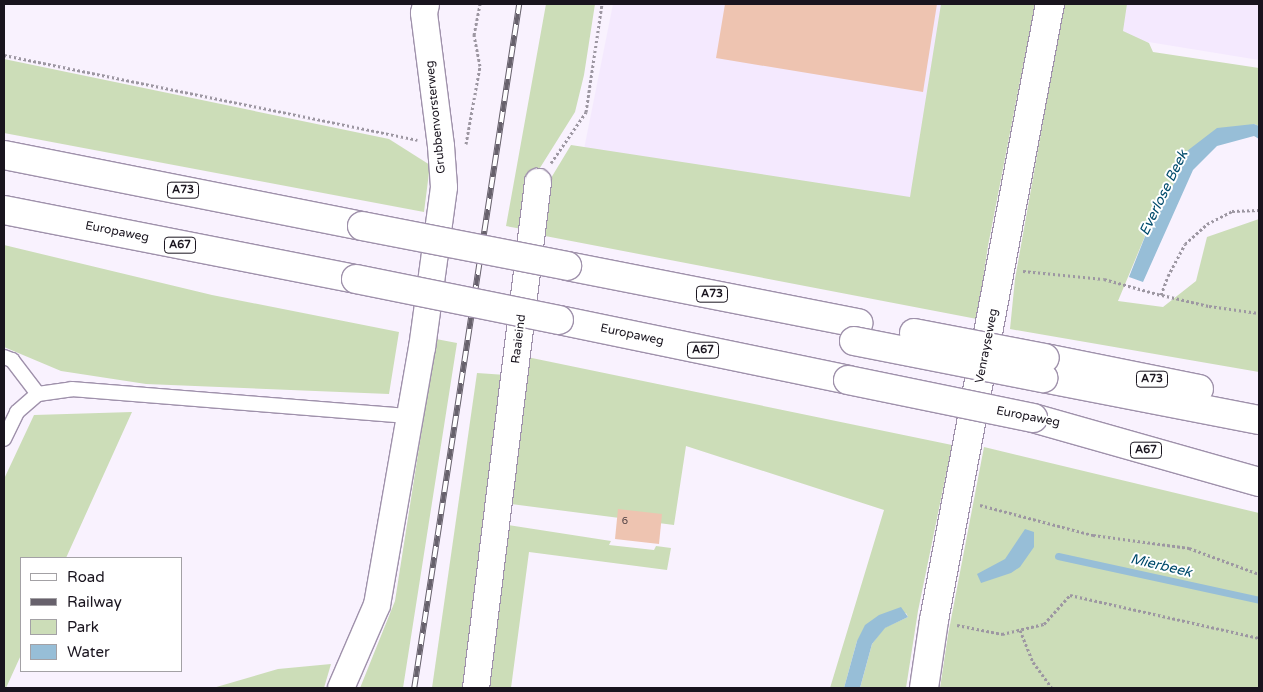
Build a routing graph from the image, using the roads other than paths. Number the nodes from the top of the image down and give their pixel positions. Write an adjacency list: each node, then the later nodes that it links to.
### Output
1 (426, 4): 12 (street, Grubbenvorsterweg)
2 (1050, 4): 20 (main road, Venrayseweg)
3 (4, 155): 7 (main road, A73)
4 (4, 173): 7 (main road)
5 (538, 182): 19 (street, Raaieind)
6 (4, 210): 13 (main road, Europaweg / A67, bridge)
7 (361, 235): 9 (main road, bridge)
8 (4, 357): 10 (lane)
9 (1044, 368): 11 (main road, A73); 14 (main road)
10 (38, 394): 12 (lane); 15 (lane)
11 (1259, 401)
12 (410, 416): 18 (street)
13 (1033, 418): 16 (main road, Europaweg / A67); 17 (main road, A67)
14 (1259, 420)
15 (4, 439)
16 (1259, 462)
17 (1259, 482)
18 (341, 688)
19 (476, 688)
20 (924, 688)

